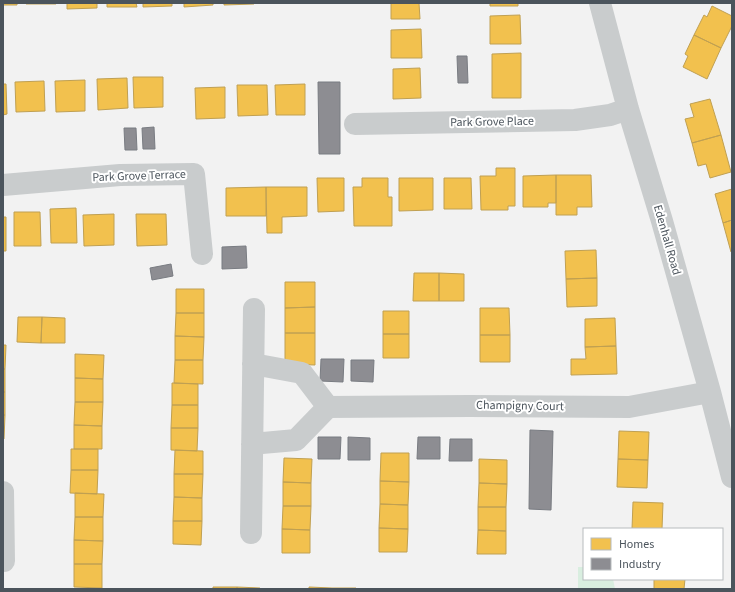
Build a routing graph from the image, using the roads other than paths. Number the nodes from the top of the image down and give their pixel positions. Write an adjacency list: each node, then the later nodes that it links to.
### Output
1 (600, 3): 2 (street, Edenhall Road)
2 (628, 109): 3 (street, Park Grove Place); 8 (street, Edenhall Road)
3 (355, 124)
4 (3, 185): 5 (street, Park Grove Terrace)
5 (202, 254)
6 (254, 309): 7 (street)
7 (253, 364): 9 (street); 10 (street)
8 (710, 392): 9 (street, Champigny Court); 11 (street, Edenhall Road)
9 (328, 406): 10 (street)
10 (252, 444): 13 (street)
11 (732, 477)
12 (3, 492): 14 (street)
13 (251, 533)
14 (4, 561)

